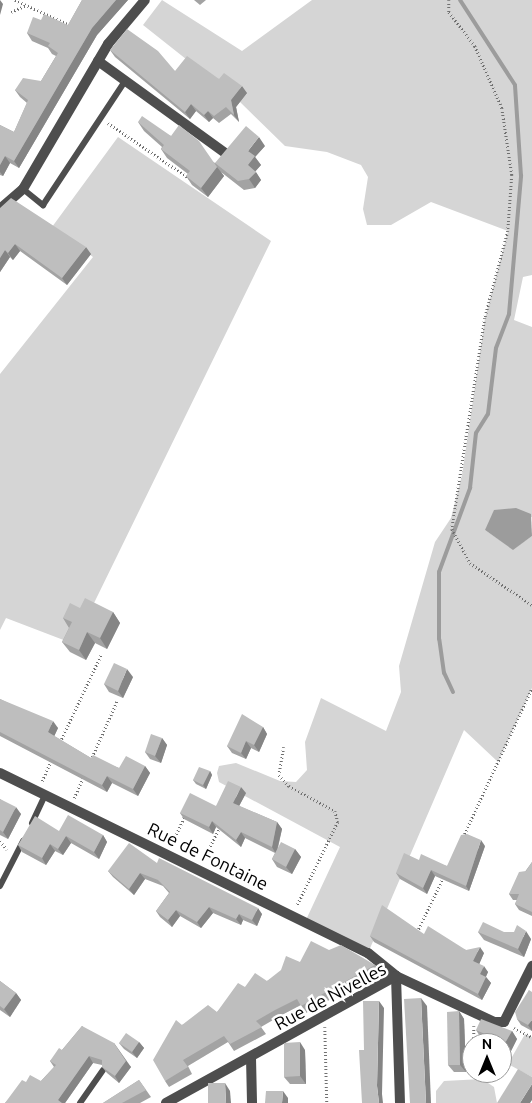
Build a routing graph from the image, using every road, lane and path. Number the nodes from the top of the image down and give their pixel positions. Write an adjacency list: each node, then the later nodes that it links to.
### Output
1 (15, 0): 4 (path)
2 (145, 0): 7 (street)
3 (449, 0): 14 (path)
4 (28, 4): 5 (path); 6 (path)
5 (11, 12)
6 (79, 29)
7 (98, 61): 8 (street); 12 (street)
8 (125, 81): 9 (lane); 10 (street)
9 (101, 118): 11 (path); 12 (lane)
10 (225, 153)
11 (189, 178)
12 (23, 189): 13 (street)
13 (0, 209)
14 (532, 605)
15 (101, 656): 18 (path)
16 (532, 688): 28 (path)
17 (116, 701): 21 (path)
18 (58, 746)
19 (284, 747): 33 (path)
20 (54, 755): 24 (path)
21 (89, 764)
22 (0, 773): 24 (street, Rue de Fontaine)
23 (85, 773): 25 (path)
24 (41, 793): 25 (street, Rue de Fontaine); 32 (lane)
25 (70, 807): 29 (street, Rue de Fontaine)
26 (188, 809): 29 (path)
27 (222, 822): 30 (path)
28 (460, 844)
29 (167, 854): 30 (street, Rue de Fontaine)
30 (198, 870): 33 (street, Rue de Fontaine)
31 (447, 870): 34 (path)
32 (0, 886)
33 (292, 916): 36 (street, Rue de Fontaine)
34 (413, 941)
35 (532, 966): 39 (street)
36 (396, 976): 37 (street, Rue de Nivelles); 38 (street, Rue de Nivelles); 48 (street)
37 (474, 1012): 39 (street, Rue de Nivelles); 40 (path)
38 (325, 1016): 42 (street, Rue de Nivelles); 47 (path)
39 (504, 1022): 41 (path)
40 (474, 1033)
41 (532, 1037)
42 (251, 1058): 44 (street, Rue de Nivelles); 46 (street)
43 (103, 1070): 45 (lane)
44 (170, 1102)
45 (80, 1103)
46 (252, 1103)
47 (327, 1103)
48 (400, 1103)

